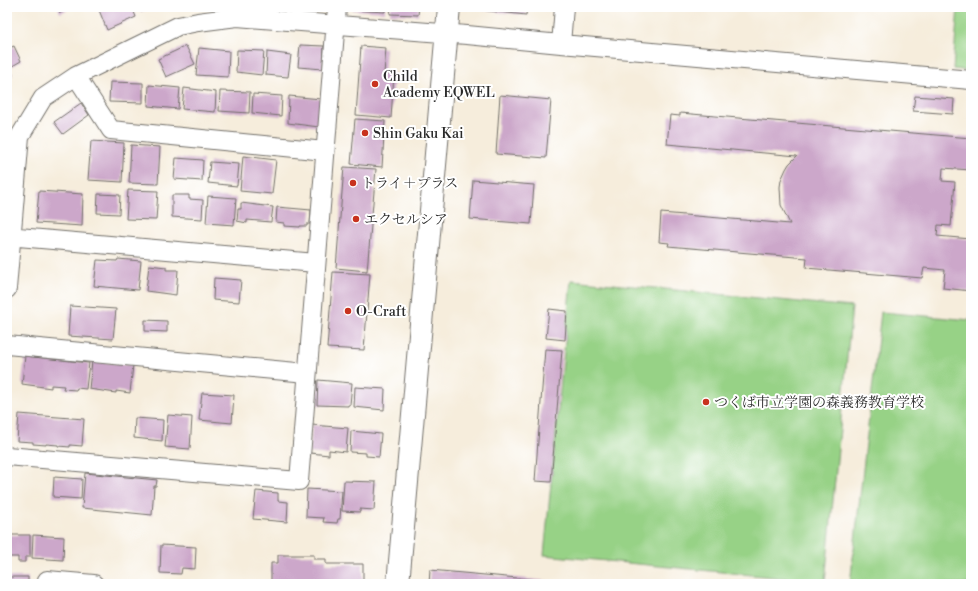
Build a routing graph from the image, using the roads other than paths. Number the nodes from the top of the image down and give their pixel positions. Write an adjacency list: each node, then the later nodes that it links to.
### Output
1 (336, 7): 4 (street)
2 (449, 7): 5 (street)
3 (564, 7): 6 (street)
4 (335, 26): 5 (street); 7 (street); 10 (street)
5 (447, 34): 6 (street); 19 (street)
6 (561, 44): 8 (street)
7 (76, 76): 9 (street); 10 (street)
8 (971, 80)
9 (14, 134): 11 (street)
10 (325, 151): 12 (street)
11 (9, 237): 12 (street); 13 (street)
12 (316, 263): 15 (street)
13 (7, 289)
14 (7, 345): 15 (street)
15 (307, 373): 16 (street)
16 (7, 456)
17 (47, 584): 18 (street)
18 (94, 584)
19 (398, 584)

